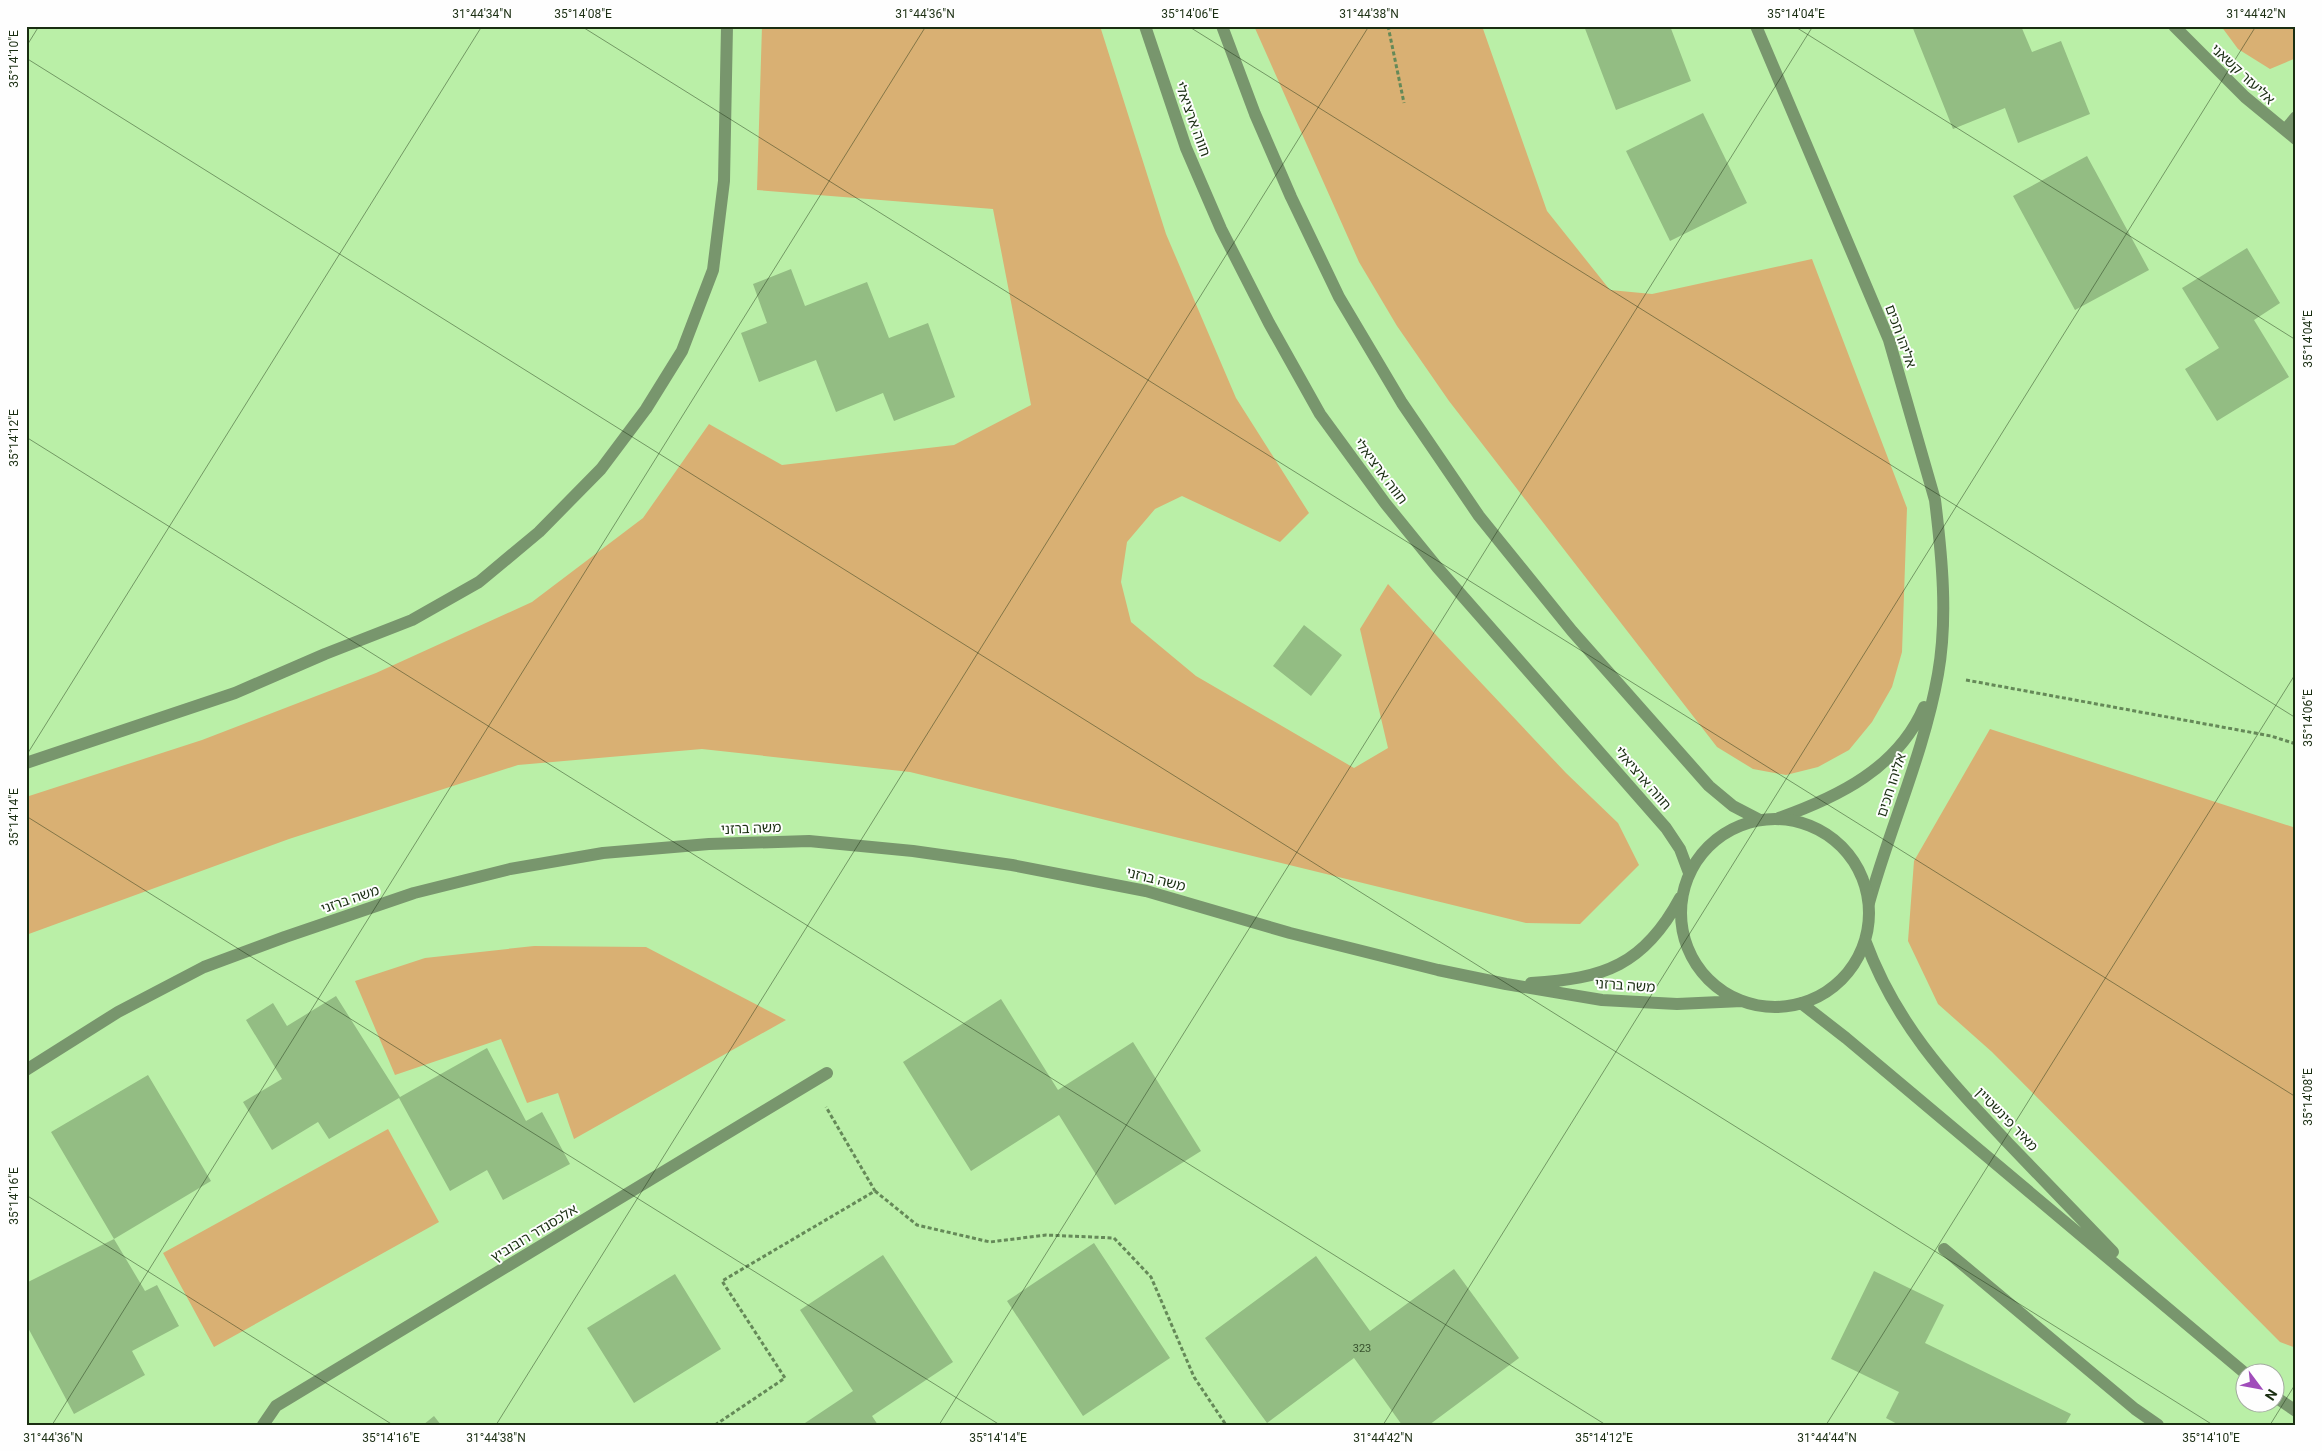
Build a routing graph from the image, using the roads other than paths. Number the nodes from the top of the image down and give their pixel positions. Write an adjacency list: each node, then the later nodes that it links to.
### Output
1 (727, 26): 10 (street)
2 (1145, 26): 13 (street, חווה ארציאלי)
3 (1222, 26): 12 (street)
4 (1756, 26): 9 (street, אליהו חכים)
5 (2174, 26): 7 (street, אליעזר קשאני)
6 (2296, 117): 7 (street)
7 (2285, 130): 8 (street, אליעזר קשאני)
8 (2296, 139)
9 (1938, 675): 11 (street, אליהו חכים); 15 (street, אליהו חכים)
10 (26, 763)
11 (1779, 818): 12 (street); 15 (street)
12 (1758, 820): 13 (street)
13 (1689, 873): 14 (street)
14 (1682, 894): 17 (street, משה ברזני); 18 (street)
15 (1869, 903): 16 (street)
16 (1865, 940): 19 (street); 23 (street, מאיר פינשטיין)
17 (1506, 984): 18 (street, משה ברזני); 20 (street, משה ברזני)
18 (1742, 1002): 19 (street)
19 (1801, 1003): 23 (street, מאיר פינשטיין)
20 (26, 1070)
21 (827, 1073): 27 (street, אלכסנדר רובוביץ)
22 (1944, 1249): 28 (street)
23 (2157, 1297): 24 (street, מאיר פינשטיין)
24 (2234, 1364)
25 (2284, 1403): 26 (street)
26 (2296, 1411)
27 (263, 1425)
28 (2158, 1425)

